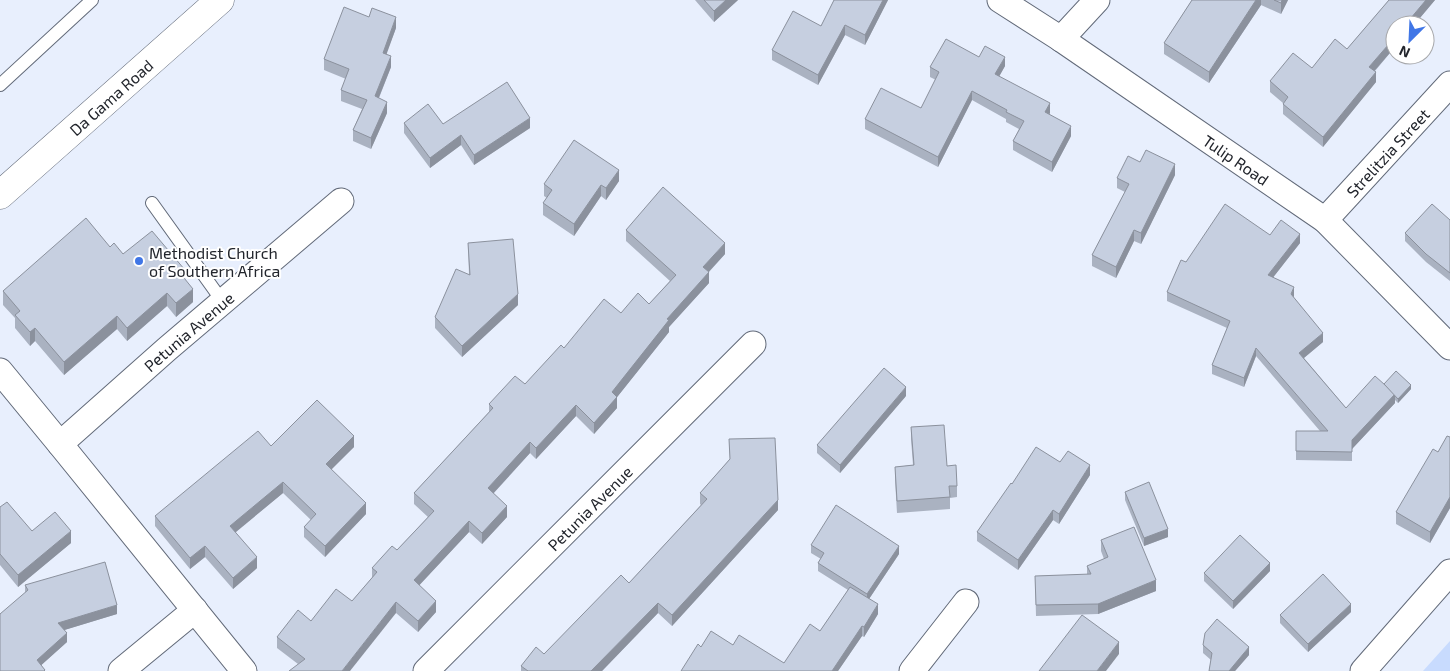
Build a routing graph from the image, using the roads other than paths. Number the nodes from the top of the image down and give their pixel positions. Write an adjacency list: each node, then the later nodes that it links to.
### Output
1 (92, 0): 7 (lane)
2 (220, 0): 8 (street, Da Gama Road)
3 (1000, 0): 5 (street, Tulip Road)
4 (1097, 0): 5 (street)
5 (1061, 39): 11 (street, Tulip Road)
6 (1450, 84): 11 (street, Strelitzia Street)
7 (0, 85)
8 (0, 195)
9 (341, 201): 12 (street, Petunia Avenue)
10 (152, 203): 12 (lane)
11 (1325, 220): 14 (street, Tulip Road)
12 (224, 302): 16 (street, Petunia Avenue)
13 (753, 344): 22 (street, Petunia Avenue)
14 (1450, 347)
15 (0, 372): 16 (street)
16 (60, 444): 19 (street)
17 (1450, 572): 24 (street)
18 (966, 602): 23 (street)
19 (194, 610): 20 (street); 21 (street)
20 (121, 671)
21 (244, 671)
22 (426, 671)
23 (912, 671)
24 (1363, 671)

